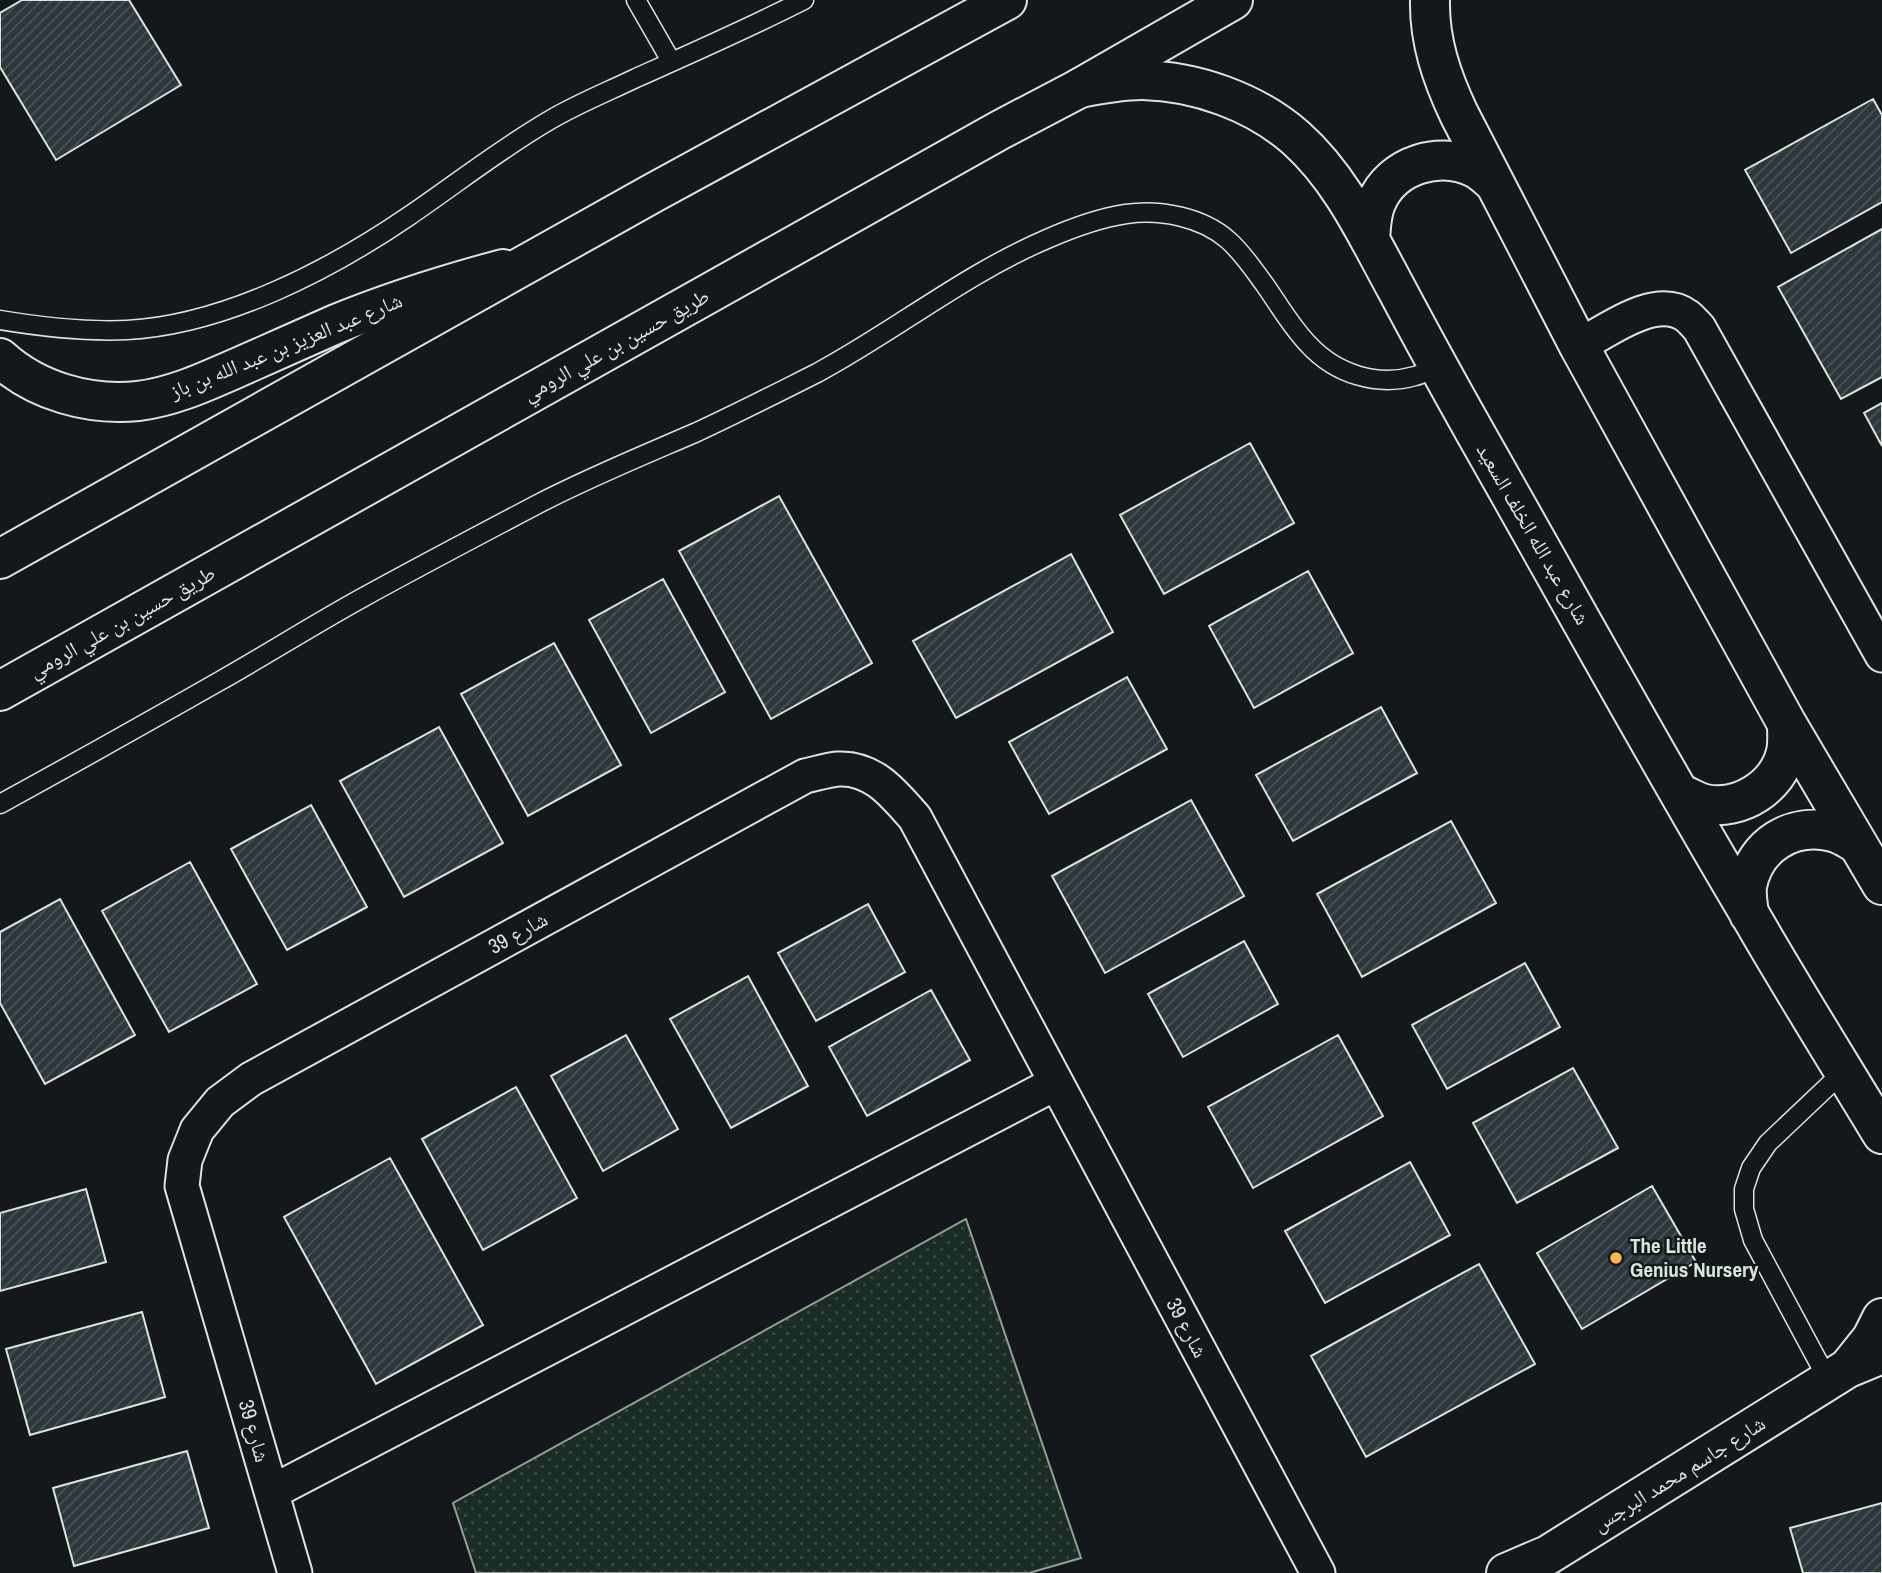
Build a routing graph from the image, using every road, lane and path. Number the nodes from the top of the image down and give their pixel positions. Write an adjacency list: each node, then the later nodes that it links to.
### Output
1 (636, 0): 6 (lane)
2 (804, 0): 6 (lane)
3 (1007, 0): 10 (main road)
4 (1233, 0): 7 (main road, طريق حسين بن علي الرومي)
5 (1430, 0): 8 (main road)
6 (671, 61): 11 (lane)
7 (1080, 88): 9 (main road, شارع عبد الله الخلف السعيد); 17 (main road, طريق حسين بن علي الرومي)
8 (1494, 183): 9 (main road); 12 (main road)
9 (1370, 240): 14 (main road, شارع عبد الله الخلف السعيد)
10 (536, 260): 13 (main road, شارع عبد العزيز بن عبد الله بن باز); 15 (main road)
11 (0, 320)
12 (1579, 346): 16 (street); 18 (main road)
13 (0, 358)
14 (1438, 367): 19 (main road, شارع عبد الله الخلف السعيد); 20 (lane)
15 (0, 559)
16 (1882, 655)
17 (0, 691)
18 (1787, 724): 19 (main road); 21 (main road)
19 (1679, 793): 23 (main road, شارع عبد الله الخلف السعيد)
20 (0, 804)
21 (1857, 845): 22 (main road); 23 (main road)
22 (1882, 885)
23 (1749, 914): 24 (main road, شارع عبد الله الخلف السعيد)
24 (1844, 1072): 26 (main road, شارع عبد الله الخلف السعيد); 28 (lane)
25 (1056, 1083): 29 (street, شارع 39); 29 (street, شارع 39); 32 (street, شارع 39)
26 (1882, 1134)
27 (1882, 1318): 28 (main road, شارع جاسم محمد البرجس)
28 (1853, 1367): 30 (main road, شارع جاسم محمد البرجس)
29 (272, 1492): 31 (street, شارع 39)
30 (1551, 1564): 33 (main road, شارع جاسم محمد البرجس)
31 (295, 1573)
32 (1318, 1573)
33 (1506, 1573)

